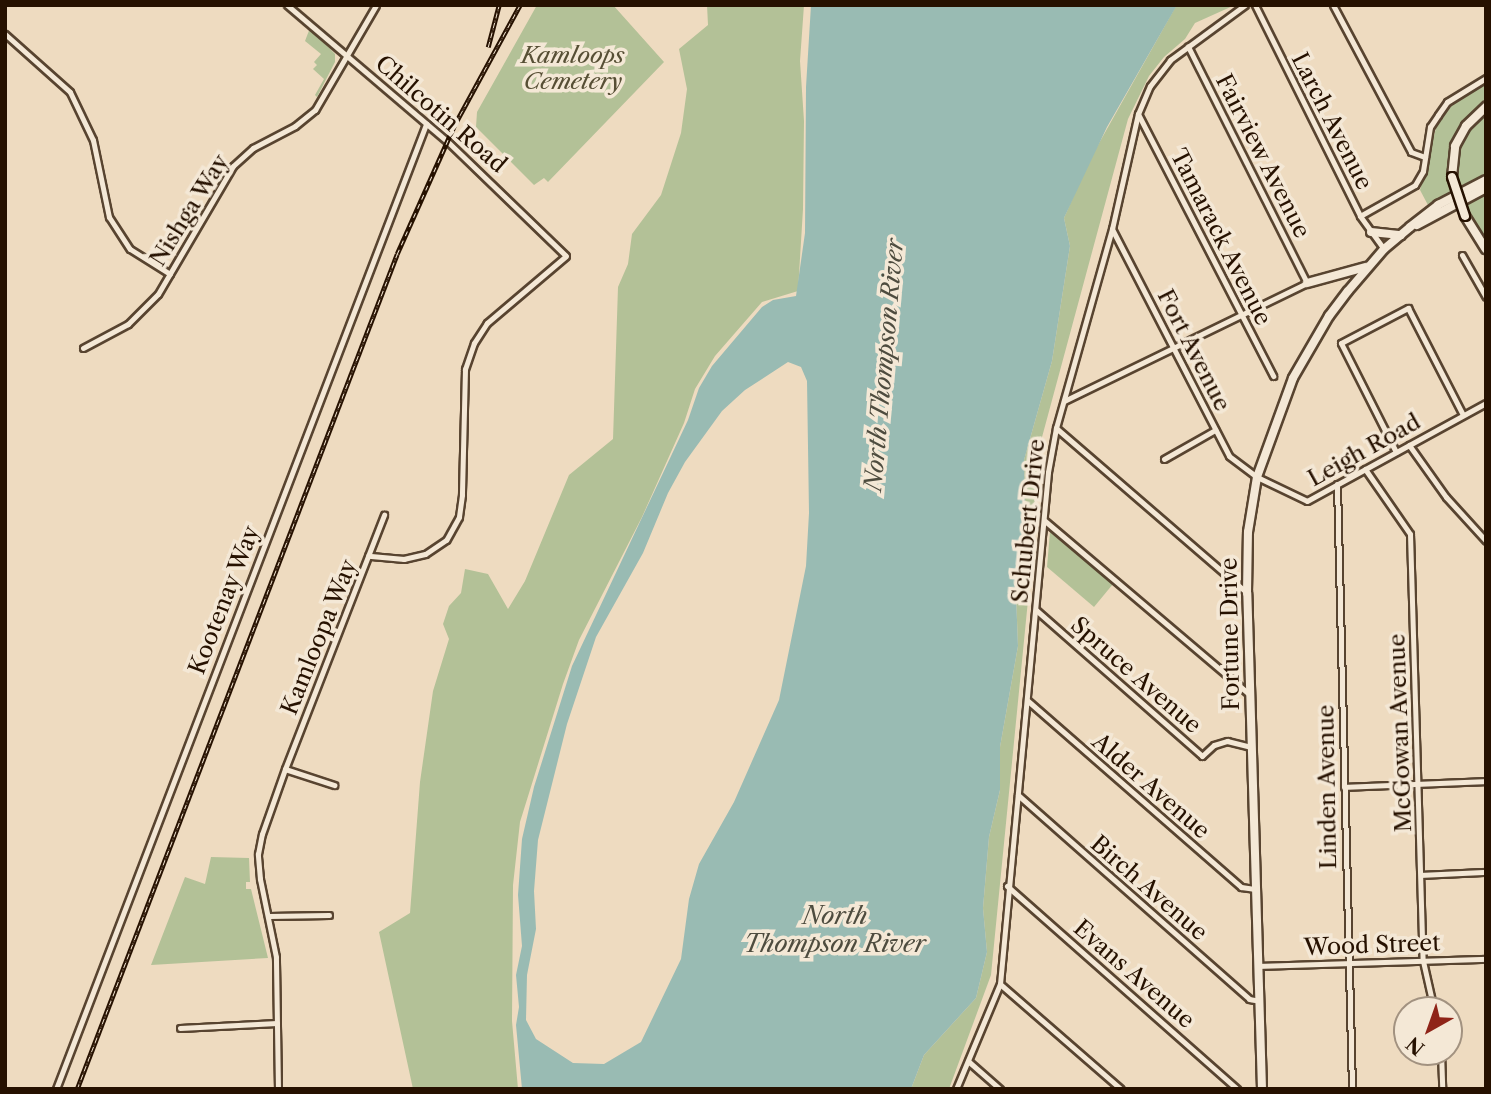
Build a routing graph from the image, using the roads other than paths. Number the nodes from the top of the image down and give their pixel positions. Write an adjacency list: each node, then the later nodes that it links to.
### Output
1 (287, 5): 8 (street, Chilcotin Road)
2 (376, 5): 8 (street, Nishga Way)
3 (1245, 5): 7 (street, Schubert Drive)
4 (1255, 5): 16 (street, Larch Avenue)
5 (1333, 5): 13 (street)
6 (5, 34): 26 (street)
7 (1188, 46): 11 (street, Schubert Drive); 27 (street, Fairview Avenue)
8 (348, 56): 12 (street, Chilcotin Road); 26 (street, Nishga Way)
9 (1486, 78): 13 (street)
10 (1486, 107): 22 (main road, bridge)
11 (1138, 114): 18 (street, Schubert Drive); 29 (street, Tamarack Avenue)
12 (426, 124): 24 (street, Chilcotin Road); 76 (street, Kootenay Way)
13 (1425, 157): 16 (street)
14 (1486, 180): 17 (main road, Fortune Drive)
15 (1486, 188): 17 (main road, Fortune Drive)
16 (1360, 216): 19 (street, Larch Avenue)
17 (1410, 227): 20 (main road, Fortune Drive)
18 (1112, 229): 31 (street, Fort Avenue); 33 (street, Schubert Drive)
19 (1371, 232): 20 (main road); 21 (street, Larch Avenue)
20 (1401, 235): 21 (main road, Fortune Drive)
21 (1384, 249): 25 (main road, Fortune Drive)
22 (1486, 249)
23 (1462, 255): 28 (street)
24 (566, 256): 47 (street, Kamloopa Way)
25 (1368, 266): 27 (main road); 42 (main road, Fortune Drive)
26 (170, 274): 30 (street, Nishga Way)
27 (1307, 283): 29 (street)
28 (1486, 297)
29 (1242, 314): 31 (street); 32 (street, Tamarack Avenue)
30 (83, 348)
31 (1173, 348): 33 (street); 37 (street, Fort Avenue)
32 (1273, 376)
33 (1064, 401): 36 (street, Schubert Drive)
34 (1486, 403): 35 (street, Leigh Road)
35 (1463, 415): 38 (street, Leigh Road); 39 (street)
36 (1056, 428): 45 (street, Schubert Drive); 48 (street)
37 (1215, 430): 40 (street); 42 (street, Fort Avenue)
38 (1409, 445): 39 (street, Leigh Road); 46 (street)
39 (1396, 452): 41 (street, Leigh Road)
40 (1164, 459)
41 (1365, 469): 43 (street, Leigh Road); 55 (street, McGowan Avenue)
42 (1257, 477): 43 (street, Leigh Road); 48 (main road, Fortune Drive)
43 (1337, 484): 57 (street, Linden Avenue)
44 (384, 515): 47 (street)
45 (1045, 521): 49 (street, Schubert Drive); 50 (street)
46 (1486, 541)
47 (368, 556): 53 (street, Kamloopa Way)
48 (1247, 593): 50 (main road, Fortune Drive)
49 (1036, 610): 51 (street, Schubert Drive); 52 (street, Spruce Avenue)
50 (1250, 695): 52 (main road, Fortune Drive)
51 (1028, 701): 58 (street, Schubert Drive); 62 (street, Alder Avenue)
52 (1251, 747): 62 (main road, Fortune Drive)
53 (285, 769): 56 (street); 64 (street, Kamloopa Way)
54 (1486, 781): 55 (street)
55 (1419, 784): 57 (street); 60 (street, McGowan Avenue)
56 (334, 785)
57 (1345, 787): 67 (street, Linden Avenue)
58 (1018, 795): 61 (street, Schubert Drive); 71 (street, Birch Avenue)
59 (1486, 872): 60 (street)
60 (1422, 875): 66 (street, McGowan Avenue)
61 (1007, 886): 69 (street, Schubert Drive); 81 (street, Evans Avenue)
62 (1255, 889): 68 (main road, Fortune Drive)
63 (329, 915): 64 (street)
64 (269, 916): 72 (street, Kamloopa Way)
65 (1486, 959): 66 (street, Wood Street)
66 (1423, 961): 67 (street, Wood Street); 70 (street, McGowan Avenue)
67 (1349, 963): 68 (street, Wood Street); 83 (street, Linden Avenue)
68 (1259, 966): 71 (main road, Fortune Drive)
69 (1000, 984): 74 (street, Schubert Drive); 80 (street)
70 (1430, 996)
71 (1260, 1000): 82 (main road, Fortune Drive)
72 (277, 1023): 73 (street); 77 (street, Kamloopa Way)
73 (180, 1028)
74 (968, 1061): 78 (street, Schubert Drive); 79 (street)
75 (1441, 1066): 84 (street)
76 (56, 1089)
77 (278, 1089)
78 (956, 1089)
79 (1000, 1089)
80 (1121, 1089)
81 (1237, 1089)
82 (1262, 1089)
83 (1352, 1089)
84 (1442, 1089)

